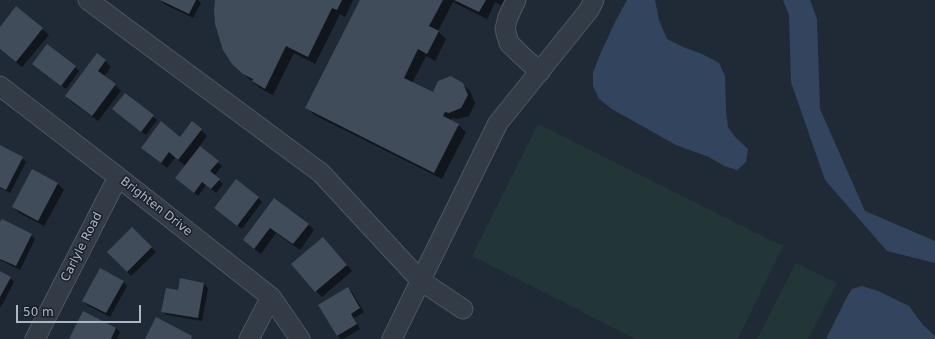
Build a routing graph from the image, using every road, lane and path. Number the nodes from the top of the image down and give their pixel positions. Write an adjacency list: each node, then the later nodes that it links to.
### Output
1 (88, 0): 7 (street)
2 (516, 0): 4 (street)
3 (594, 0): 4 (street)
4 (540, 72): 7 (street)
5 (0, 86): 6 (street, Brighten Drive)
6 (118, 177): 8 (street, Brighten Drive); 10 (street, Carlyle Road)
7 (421, 282): 9 (street); 13 (street)
8 (271, 297): 11 (street); 12 (street, Brighten Drive)
9 (463, 309)
10 (35, 339)
11 (249, 339)
12 (300, 339)
13 (392, 339)

